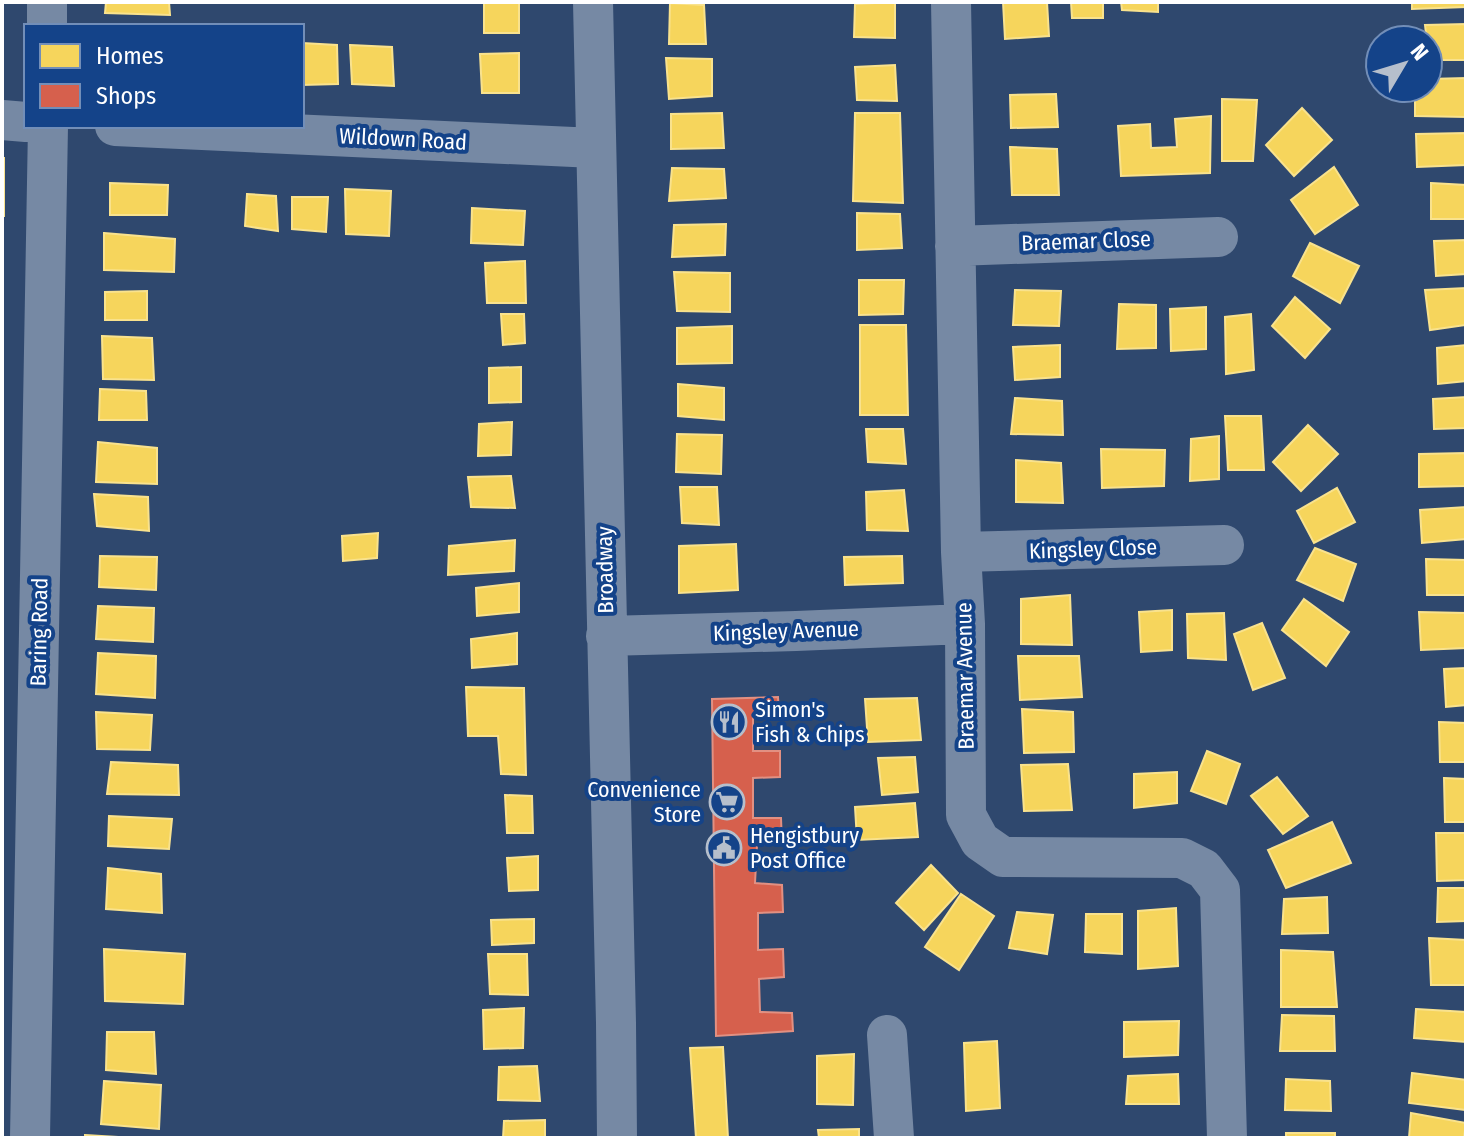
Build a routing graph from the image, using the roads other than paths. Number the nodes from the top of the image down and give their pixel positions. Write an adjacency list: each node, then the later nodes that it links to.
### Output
1 (47, 2): 4 (street)
2 (593, 2): 9 (street, Broadway)
3 (951, 2): 11 (street, Braemar Avenue)
4 (47, 24)
5 (2, 120): 6 (street)
6 (24, 122)
7 (48, 128): 17 (street, Baring Road)
8 (159, 128): 9 (street, Wildown Road)
9 (595, 148): 15 (street, Broadway)
10 (1218, 237): 11 (street, Braemar Close)
11 (955, 246): 13 (street, Braemar Avenue)
12 (1224, 545): 13 (street, Kingsley Close)
13 (961, 552): 14 (street, Braemar Avenue)
14 (965, 624): 15 (street, Kingsley Avenue); 20 (street, Braemar Avenue)
15 (606, 636): 18 (street, Broadway)
16 (887, 1035): 19 (street)
17 (30, 1138)
18 (617, 1138)
19 (894, 1138)
20 (1227, 1138)

